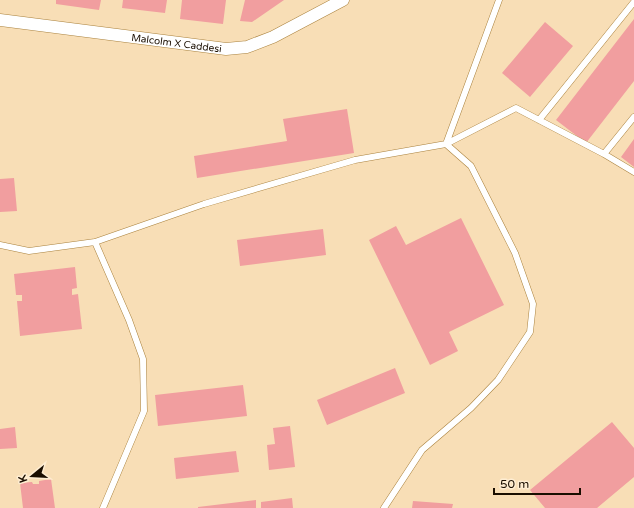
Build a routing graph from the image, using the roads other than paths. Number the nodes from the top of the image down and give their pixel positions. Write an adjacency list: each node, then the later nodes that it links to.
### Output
1 (343, 0): 4 (street, Malcolm X Caddesi)
2 (499, 0): 7 (lane)
3 (634, 2): 6 (lane)
4 (0, 20)
5 (634, 117): 8 (lane)
6 (539, 120): 7 (lane); 8 (lane)
7 (446, 144): 10 (lane); 13 (lane)
8 (604, 154): 9 (lane)
9 (634, 172)
10 (95, 242): 11 (lane); 12 (lane)
11 (0, 245)
12 (102, 508)
13 (384, 508)

